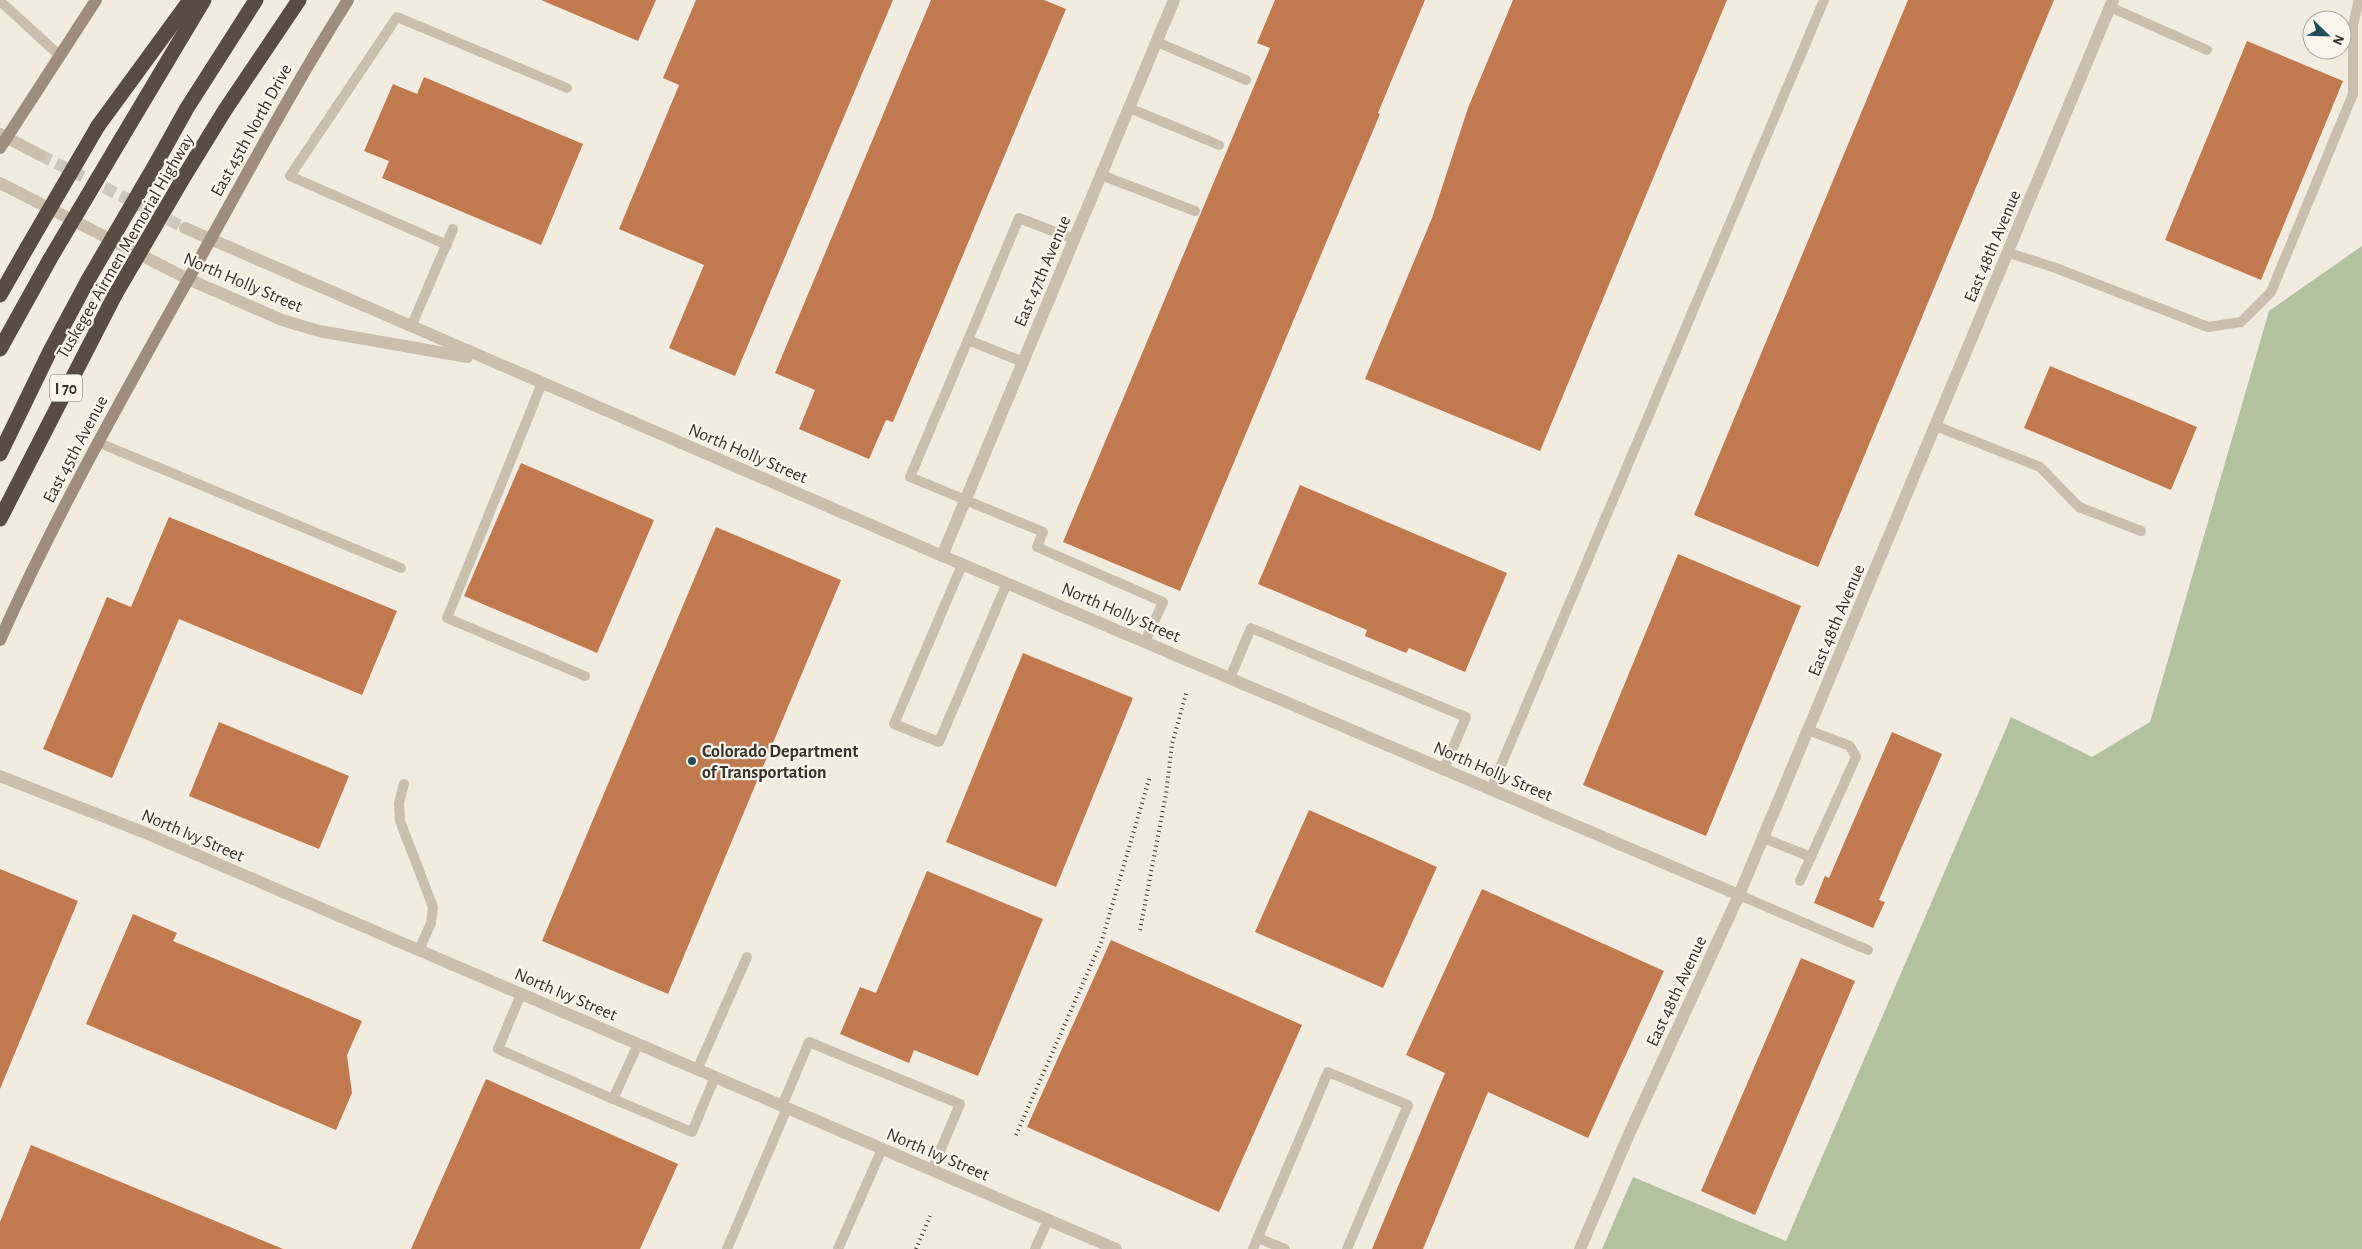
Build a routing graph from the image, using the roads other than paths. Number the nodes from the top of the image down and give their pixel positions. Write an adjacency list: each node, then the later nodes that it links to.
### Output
1 (96, 0): 15 (main road)
2 (178, 0): 19 (highway)
3 (190, 0): 19 (highway)
4 (204, 0): 36 (highway, bridge)
5 (256, 0): 42 (highway, bridge)
6 (299, 0): 43 (highway, Tuskegee Airmen Memorial Highway / I 70, bridge)
7 (348, 0): 29 (main road, East 45th North Drive)
8 (1173, 0): 13 (street, East 47th Avenue)
9 (1824, 0): 60 (lane)
10 (2359, 0): 31 (lane)
11 (0, 1): 15 (lane)
12 (2112, 4): 14 (lane); 31 (street, East 48th Avenue)
13 (1157, 42): 16 (lane); 18 (street, East 47th Avenue)
14 (2207, 50)
15 (59, 55): 20 (main road)
16 (1246, 80)
17 (567, 88): 30 (lane)
18 (1129, 108): 21 (lane); 23 (street, East 47th Avenue)
19 (98, 126): 33 (highway, bridge)
20 (2, 140): 22 (street)
21 (1219, 145)
22 (40, 155)
23 (1101, 176): 25 (lane); 28 (street, East 47th Avenue)
24 (0, 183): 32 (street, North Holly Street)
25 (1195, 211)
26 (185, 228): 29 (street, North Holly Street)
27 (453, 229): 30 (lane)
28 (1074, 239): 35 (lane); 38 (street, East 47th Avenue)
29 (210, 240): 32 (main road, East 45th North Drive); 34 (street, North Holly Street)
30 (447, 245): 34 (lane)
31 (2009, 253): 40 (street, East 48th Avenue)
32 (188, 279): 37 (street, North Holly Street); 41 (main road, East 45th Avenue)
33 (0, 295)
34 (411, 327): 37 (street, North Holly Street)
35 (968, 340): 38 (lane); 44 (lane)
36 (0, 349)
37 (489, 361): 39 (street, North Holly Street)
38 (1023, 362): 44 (street, East 47th Avenue)
39 (542, 383): 48 (street, North Holly Street); 54 (lane)
40 (1936, 426): 47 (lane); 56 (street, East 48th Avenue)
41 (98, 442): 50 (lane); 52 (main road, East 45th Avenue)
42 (0, 454)
43 (18, 481): 45 (highway); 46 (highway, Tuskegee Airmen Memorial Highway / I 70)
44 (966, 500): 48 (street, East 47th Avenue); 53 (lane)
45 (0, 515)
46 (0, 519)
47 (2141, 531)
48 (942, 556): 49 (street, North Holly Street)
49 (962, 564): 51 (street, North Holly Street); 51 (lane)
50 (401, 568)
51 (1007, 583): 53 (street, North Holly Street)
52 (0, 640)
53 (1145, 642): 55 (street, North Holly Street)
54 (585, 676)
55 (1230, 678): 57 (street, North Holly Street); 57 (lane)
56 (1808, 730): 61 (street, East 48th Avenue); 62 (lane)
57 (1444, 770): 60 (street, North Holly Street)
58 (0, 776): 65 (street, North Ivy Street)
59 (404, 784): 65 (lane)
60 (1491, 789): 64 (street, North Holly Street)
61 (1763, 838): 62 (lane); 64 (street, East 48th Avenue)
62 (1812, 857): 63 (lane)
63 (1800, 881)
64 (1739, 895): 66 (lane); 85 (street, East 48th Avenue)
65 (419, 950): 68 (street, North Ivy Street)
66 (1868, 950)
67 (747, 957): 70 (lane)
68 (521, 994): 69 (street, North Ivy Street); 72 (lane)
69 (638, 1044): 70 (street, North Ivy Street); 72 (lane)
70 (697, 1070): 71 (street, North Ivy Street)
71 (715, 1077): 72 (lane); 73 (street, North Ivy Street)
72 (614, 1099)
73 (784, 1107): 74 (street, North Ivy Street); 75 (lane); 78 (lane)
74 (882, 1149): 75 (street, North Ivy Street); 79 (lane)
75 (932, 1170): 76 (street, North Ivy Street)
76 (1048, 1220): 80 (lane); 81 (street, North Ivy Street)
77 (1258, 1238): 82 (lane); 83 (lane); 84 (lane)
78 (727, 1249)
79 (838, 1249)
80 (1035, 1249)
81 (1116, 1249)
82 (1253, 1249)
83 (1284, 1249)
84 (1347, 1249)
85 (1580, 1249)

